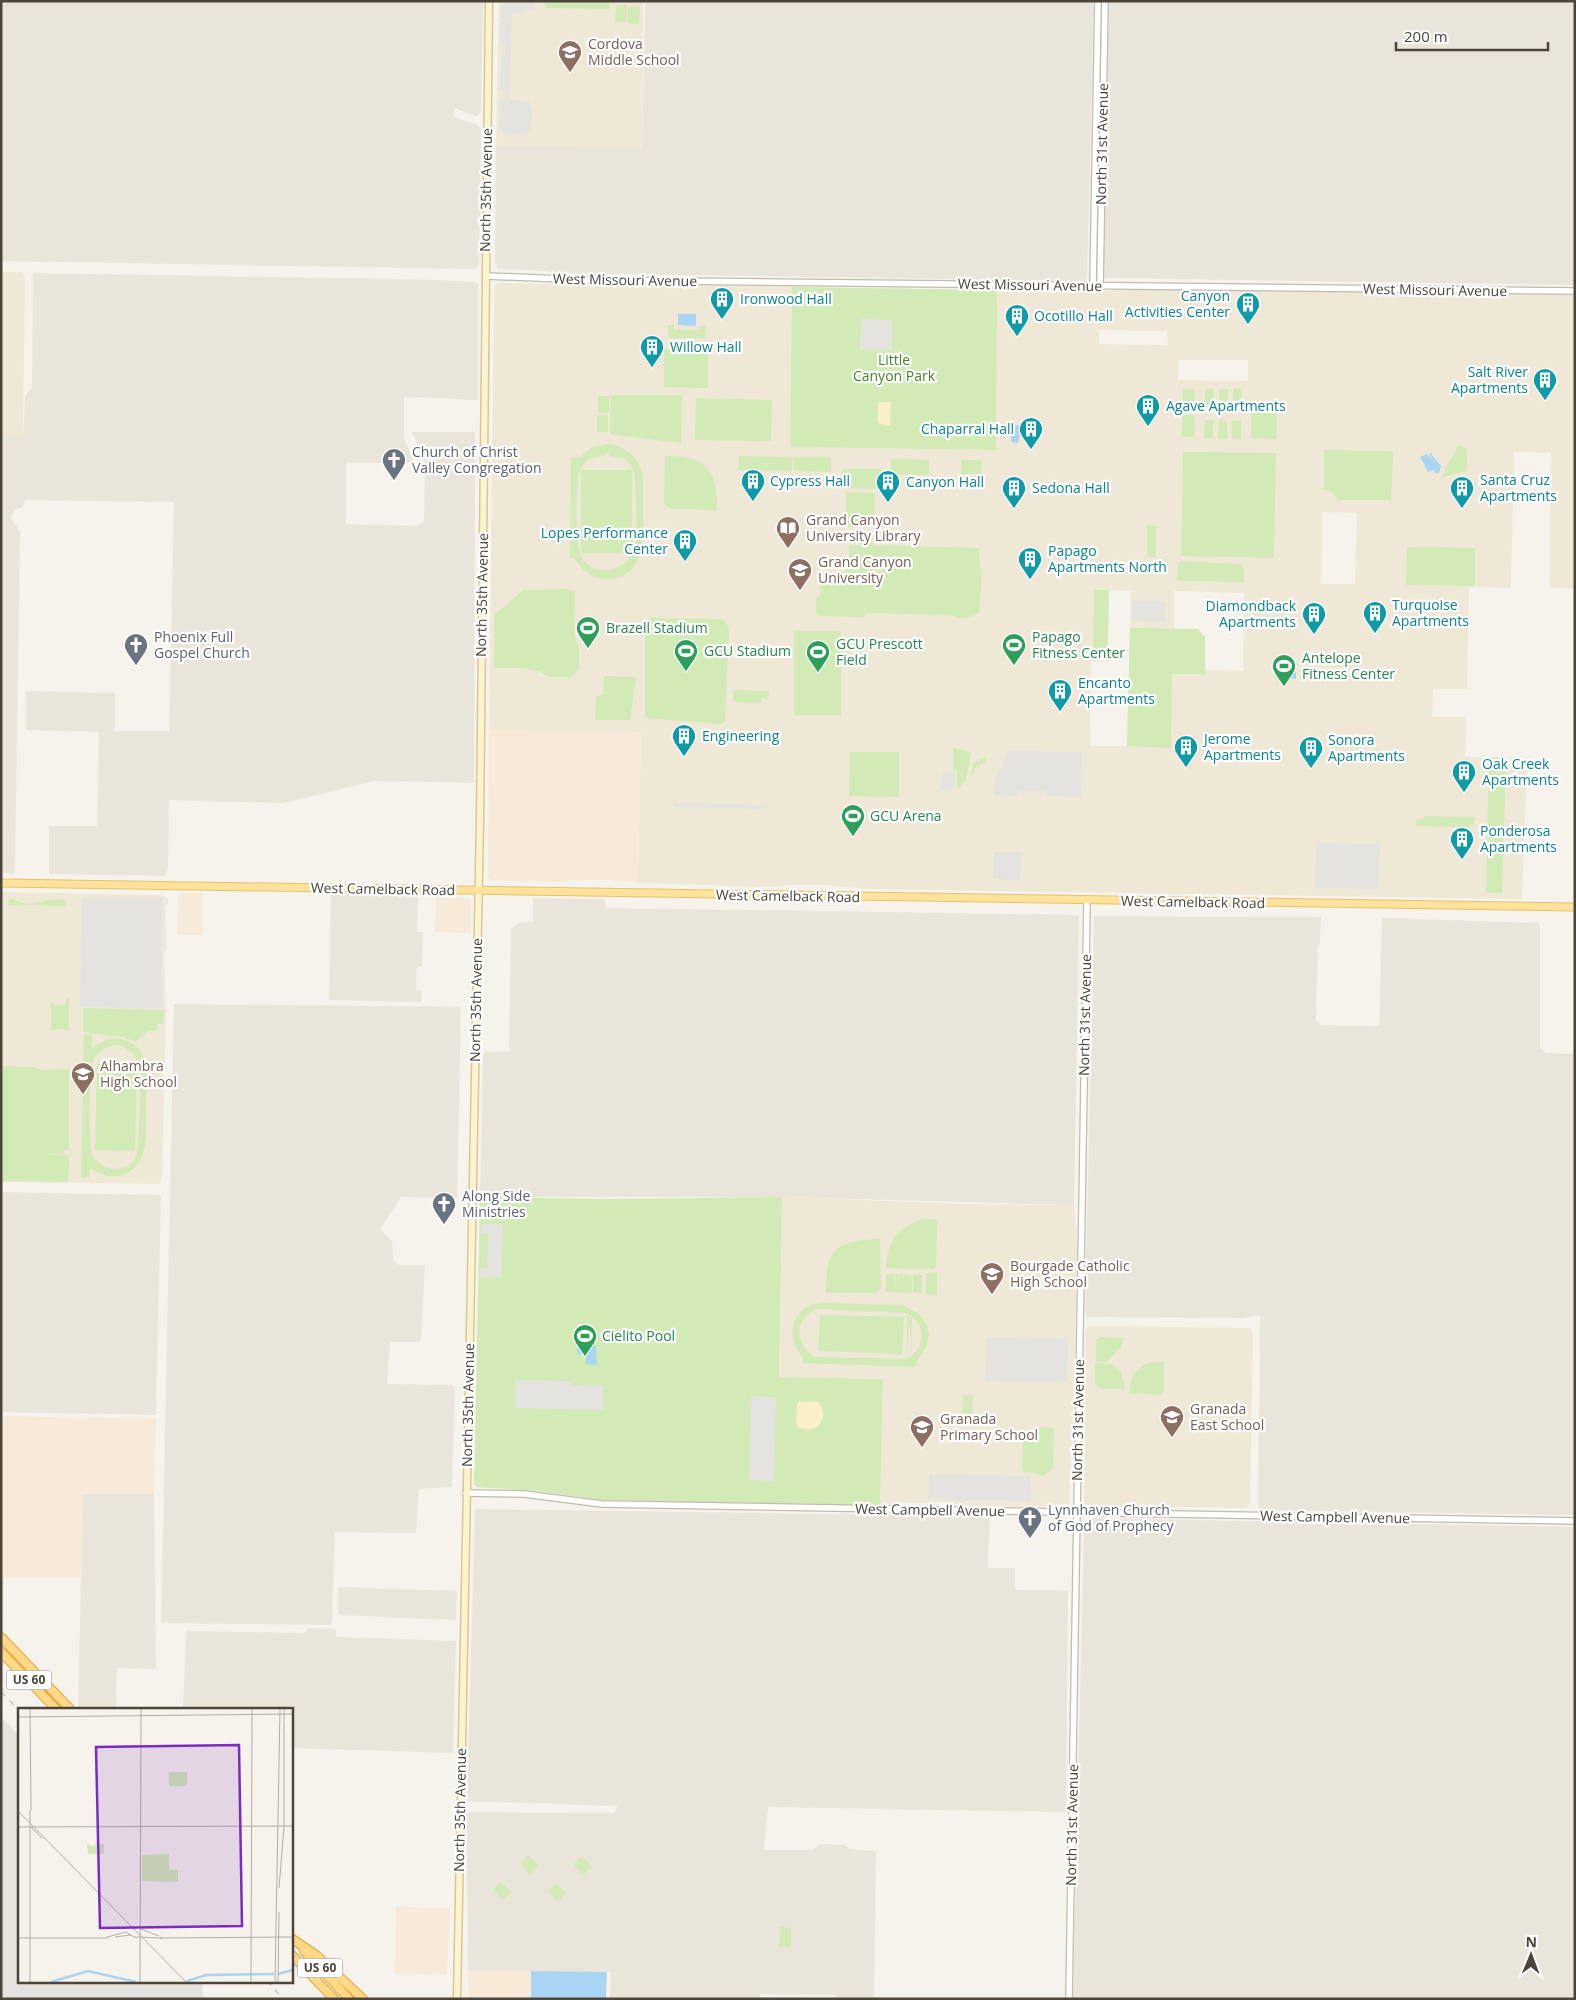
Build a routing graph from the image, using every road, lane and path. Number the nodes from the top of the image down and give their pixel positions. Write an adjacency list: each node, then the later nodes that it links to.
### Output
1 (489, 1): 5 (main road, North 35th Avenue)
2 (1098, 1): 4 (street, North 31st Avenue)
3 (1105, 1): 4 (street, North 31st Avenue)
4 (1099, 126): 6 (street, North 31st Avenue)
5 (486, 276): 6 (street, West Missouri Avenue); 9 (main road, North 35th Avenue)
6 (1096, 286): 7 (street, West Missouri Avenue)
7 (1575, 291)
8 (1, 883): 9 (main road, West Camelback Road)
9 (478, 890): 10 (main road, West Camelback Road); 12 (main road, North 35th Avenue)
10 (1087, 901): 11 (main road, West Camelback Road); 13 (street, North 31st Avenue)
11 (1575, 907)
12 (466, 1492): 13 (street, West Campbell Avenue); 25 (main road, North 35th Avenue)
13 (1076, 1513): 14 (street, West Campbell Avenue); 26 (street, North 31st Avenue)
14 (1575, 1521)
15 (2, 1640): 18 (highway, US 60)
16 (1, 1652): 17 (highway, US 60)
17 (55, 1708)
18 (69, 1708)
19 (292, 1939): 23 (highway, US 60)
20 (292, 1939): 24 (highway)
21 (292, 1955): 22 (highway, US 60)
22 (334, 1999)
23 (349, 1999)
24 (363, 1999)
25 (456, 1999)
26 (1069, 1999)

